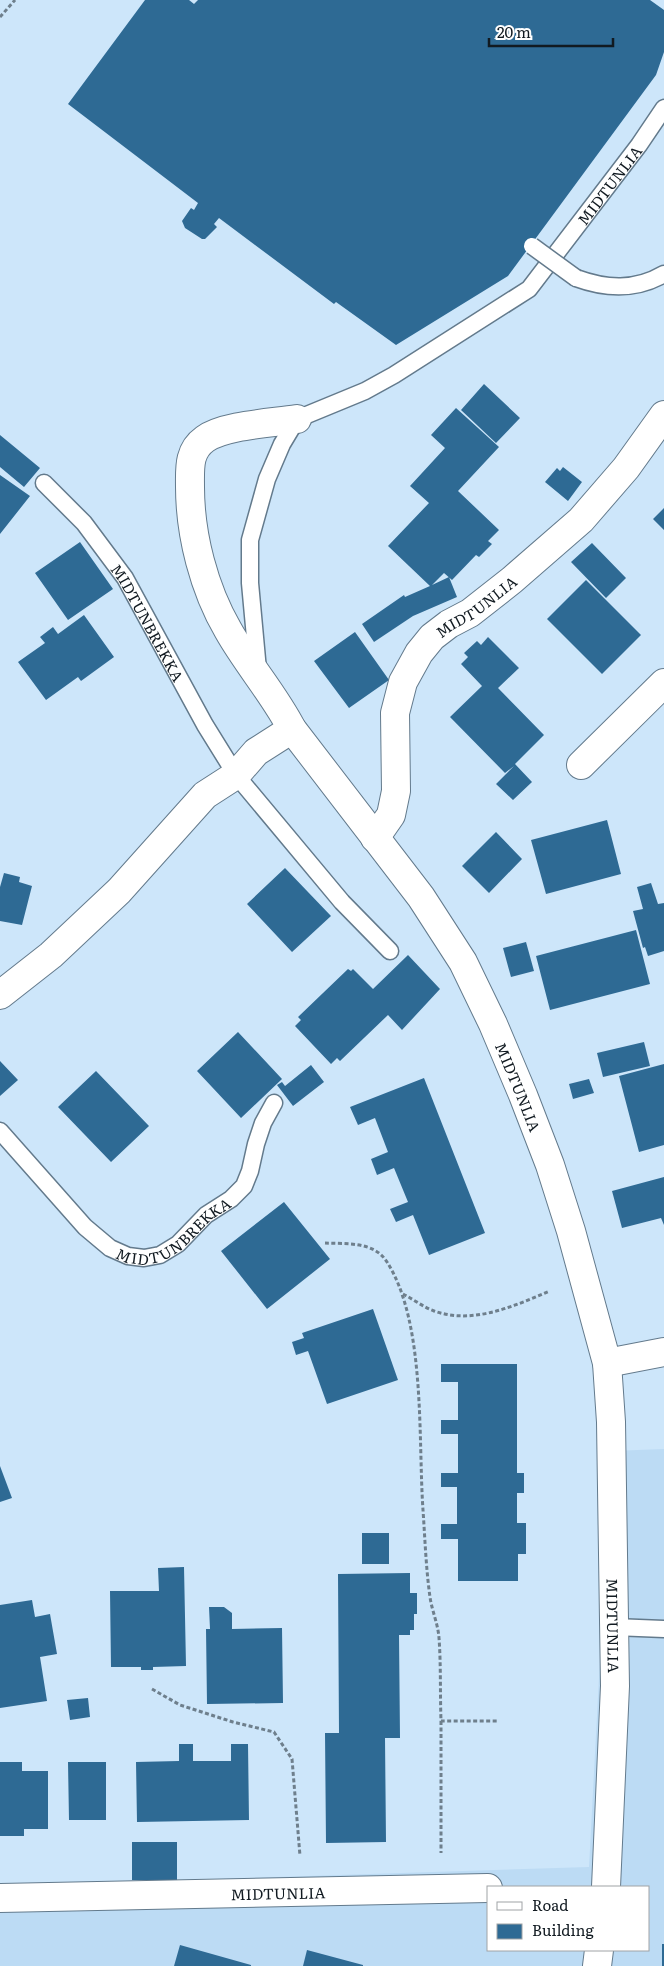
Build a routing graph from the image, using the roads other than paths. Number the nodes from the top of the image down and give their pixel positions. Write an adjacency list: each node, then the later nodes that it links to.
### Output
1 (664, 108): 5 (lane, MIDTUNLIA)
2 (532, 246): 3 (lane, bridge)
3 (664, 274)
4 (664, 415): 12 (street, MIDTUNLIA)
5 (297, 420): 7 (lane); 7 (street, MIDTUNLIA)
6 (44, 483): 11 (lane, MIDTUNBREKKA)
7 (259, 678): 9 (street, MIDTUNLIA)
8 (664, 683): 10 (street)
9 (292, 729): 11 (street); 12 (street, MIDTUNLIA)
10 (581, 765)
11 (236, 775): 13 (lane, MIDTUNBREKKA); 14 (street)
12 (375, 838): 18 (street, MIDTUNLIA)
13 (390, 951)
14 (0, 995)
15 (274, 1103): 16 (lane, MIDTUNBREKKA)
16 (0, 1131)
17 (664, 1352): 18 (street)
18 (607, 1363): 19 (street, MIDTUNLIA)
19 (614, 1627): 20 (lane); 21 (street, MIDTUNLIA)
20 (664, 1629)
21 (606, 1886)
22 (487, 1888): 23 (street, MIDTUNLIA)
23 (0, 1898)
24 (599, 1951): 25 (street)
25 (597, 1966)

